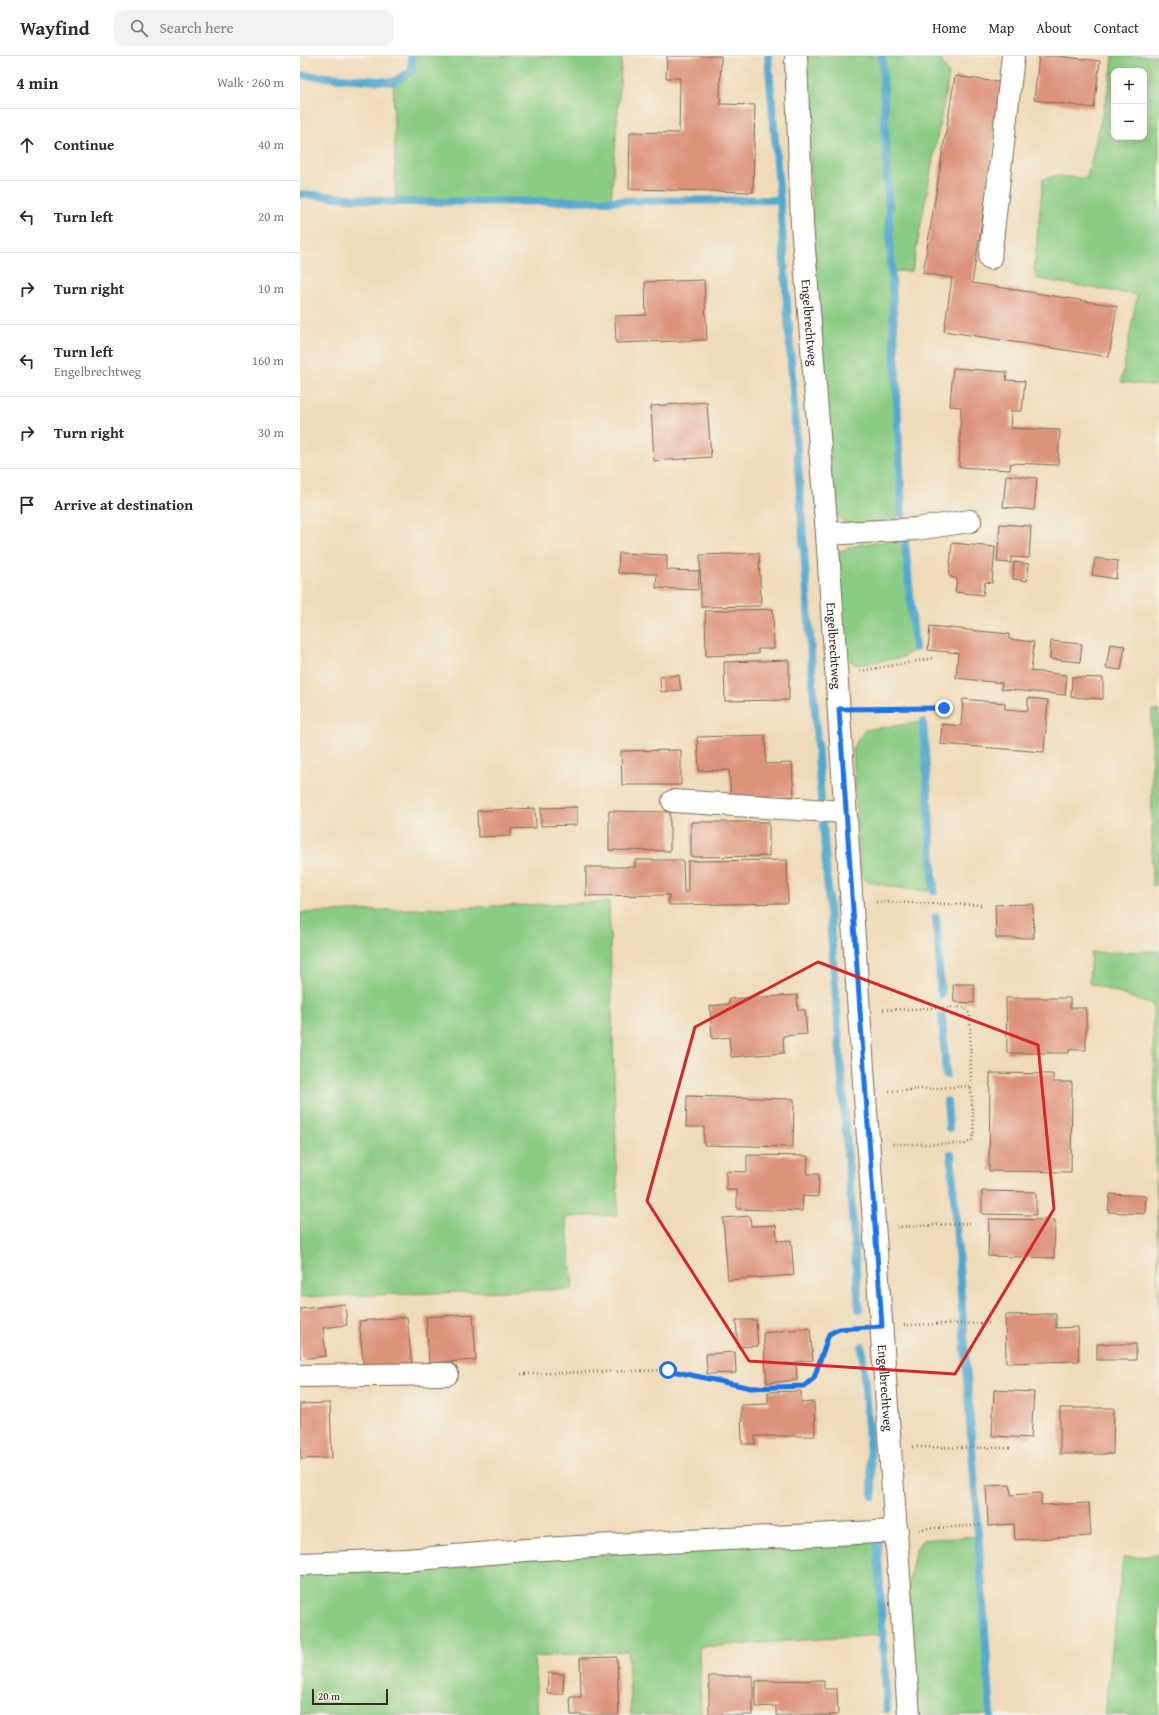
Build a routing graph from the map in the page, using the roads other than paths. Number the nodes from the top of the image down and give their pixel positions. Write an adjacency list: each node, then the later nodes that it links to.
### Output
1 (796, 56): 5 (street, Engelbrechtweg)
2 (1013, 56): 3 (street)
3 (990, 258)
4 (970, 520): 5 (street)
5 (827, 534): 7 (street, Engelbrechtweg)
6 (673, 801): 7 (street)
7 (845, 812): 10 (street, Engelbrechtweg)
8 (446, 1374): 9 (street)
9 (300, 1376)
10 (897, 1531): 11 (street); 12 (street, Engelbrechtweg)
11 (300, 1564)
12 (909, 1715)

